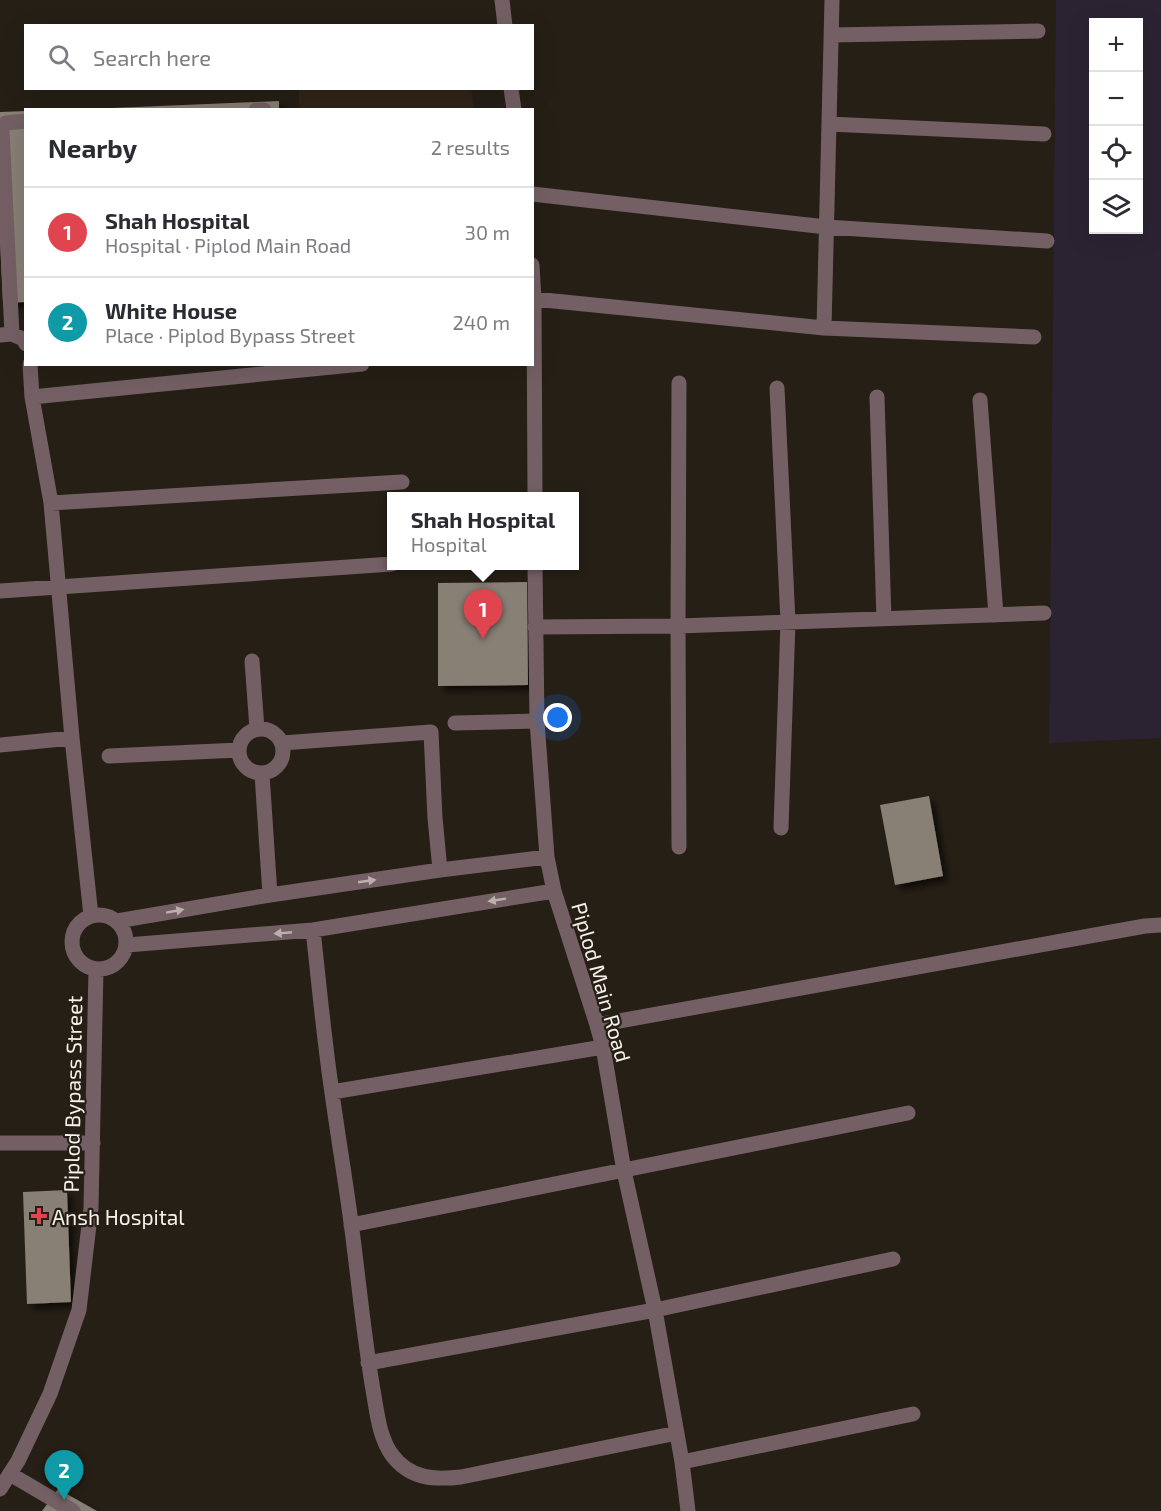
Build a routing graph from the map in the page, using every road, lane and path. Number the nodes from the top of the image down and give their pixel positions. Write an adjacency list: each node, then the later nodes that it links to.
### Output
1 (502, 0): 3 (street)
2 (832, 0): 5 (street)
3 (505, 24)
4 (1038, 31): 5 (street)
5 (831, 35): 9 (street)
6 (512, 90): 7 (street)
7 (514, 108)
8 (24, 121): 15 (street)
9 (829, 124): 10 (street); 12 (street)
10 (1044, 134)
11 (534, 194): 12 (street)
12 (826, 227): 13 (street); 16 (street)
13 (1047, 240)
14 (534, 299): 16 (street); 28 (street)
15 (18, 300): 17 (street)
16 (824, 328): 18 (street)
17 (6, 334): 19 (street)
18 (1034, 337)
19 (24, 341)
20 (30, 366): 24 (street)
21 (342, 366): 24 (street)
22 (679, 383): 38 (street)
23 (777, 388): 37 (street)
24 (32, 397): 29 (street)
25 (877, 397): 36 (street)
26 (980, 400): 35 (street)
27 (402, 482): 29 (street)
28 (535, 492)
29 (51, 503): 32 (street)
30 (387, 564): 32 (street)
31 (535, 570): 39 (street, Piplod Main Road)
32 (58, 586): 33 (street); 44 (street)
33 (0, 591)
34 (1044, 613): 35 (street)
35 (996, 615): 36 (street)
36 (884, 619): 37 (street)
37 (788, 622): 38 (street); 50 (street)
38 (678, 626): 39 (street); 51 (street)
39 (535, 627): 41 (street, Piplod Main Road)
40 (252, 661): 43 (street)
41 (537, 721): 42 (street); 52 (street, Piplod Main Road)
42 (455, 723)
43 (257, 729): 45 (street); 47 (street)
44 (72, 738): 46 (street); 56 (street)
45 (282, 743): 49 (street); 53 (street)
46 (0, 745)
47 (239, 750): 48 (street); 49 (street)
48 (109, 756)
49 (262, 774): 55 (street)
50 (781, 828)
51 (679, 847)
52 (547, 857): 53 (street); 54 (street, Piplod Main Road)
53 (440, 870): 55 (street, one-way to 53)
54 (554, 891): 59 (street, one-way to 59); 62 (street, Piplod Main Road)
55 (270, 895): 57 (street, one-way to 55)
56 (91, 916): 57 (street); 61 (street)
57 (117, 921): 60 (street)
58 (1161, 925): 62 (street)
59 (313, 930): 60 (street, one-way to 60); 64 (street)
60 (127, 945): 61 (street)
61 (96, 969): 67 (street, Piplod Bypass Street)
62 (597, 1025): 63 (street, Piplod Main Road)
63 (603, 1047): 64 (street); 68 (street, Piplod Main Road)
64 (332, 1092): 69 (street)
65 (908, 1113): 68 (street)
66 (0, 1143): 67 (street)
67 (93, 1143): 76 (street, Piplod Bypass Street)
68 (624, 1171): 69 (street); 71 (street, Piplod Main Road)
69 (351, 1225): 72 (street)
70 (892, 1259): 71 (street)
71 (656, 1310): 72 (street); 74 (street, Piplod Main Road)
72 (368, 1363): 74 (street)
73 (913, 1414): 75 (street)
74 (677, 1433): 75 (street, Piplod Main Road)
75 (682, 1462): 79 (street, Piplod Main Road)
76 (10, 1474): 77 (street, Piplod Bypass Street); 78 (street)
77 (0, 1489)
78 (73, 1511)
79 (688, 1511)

